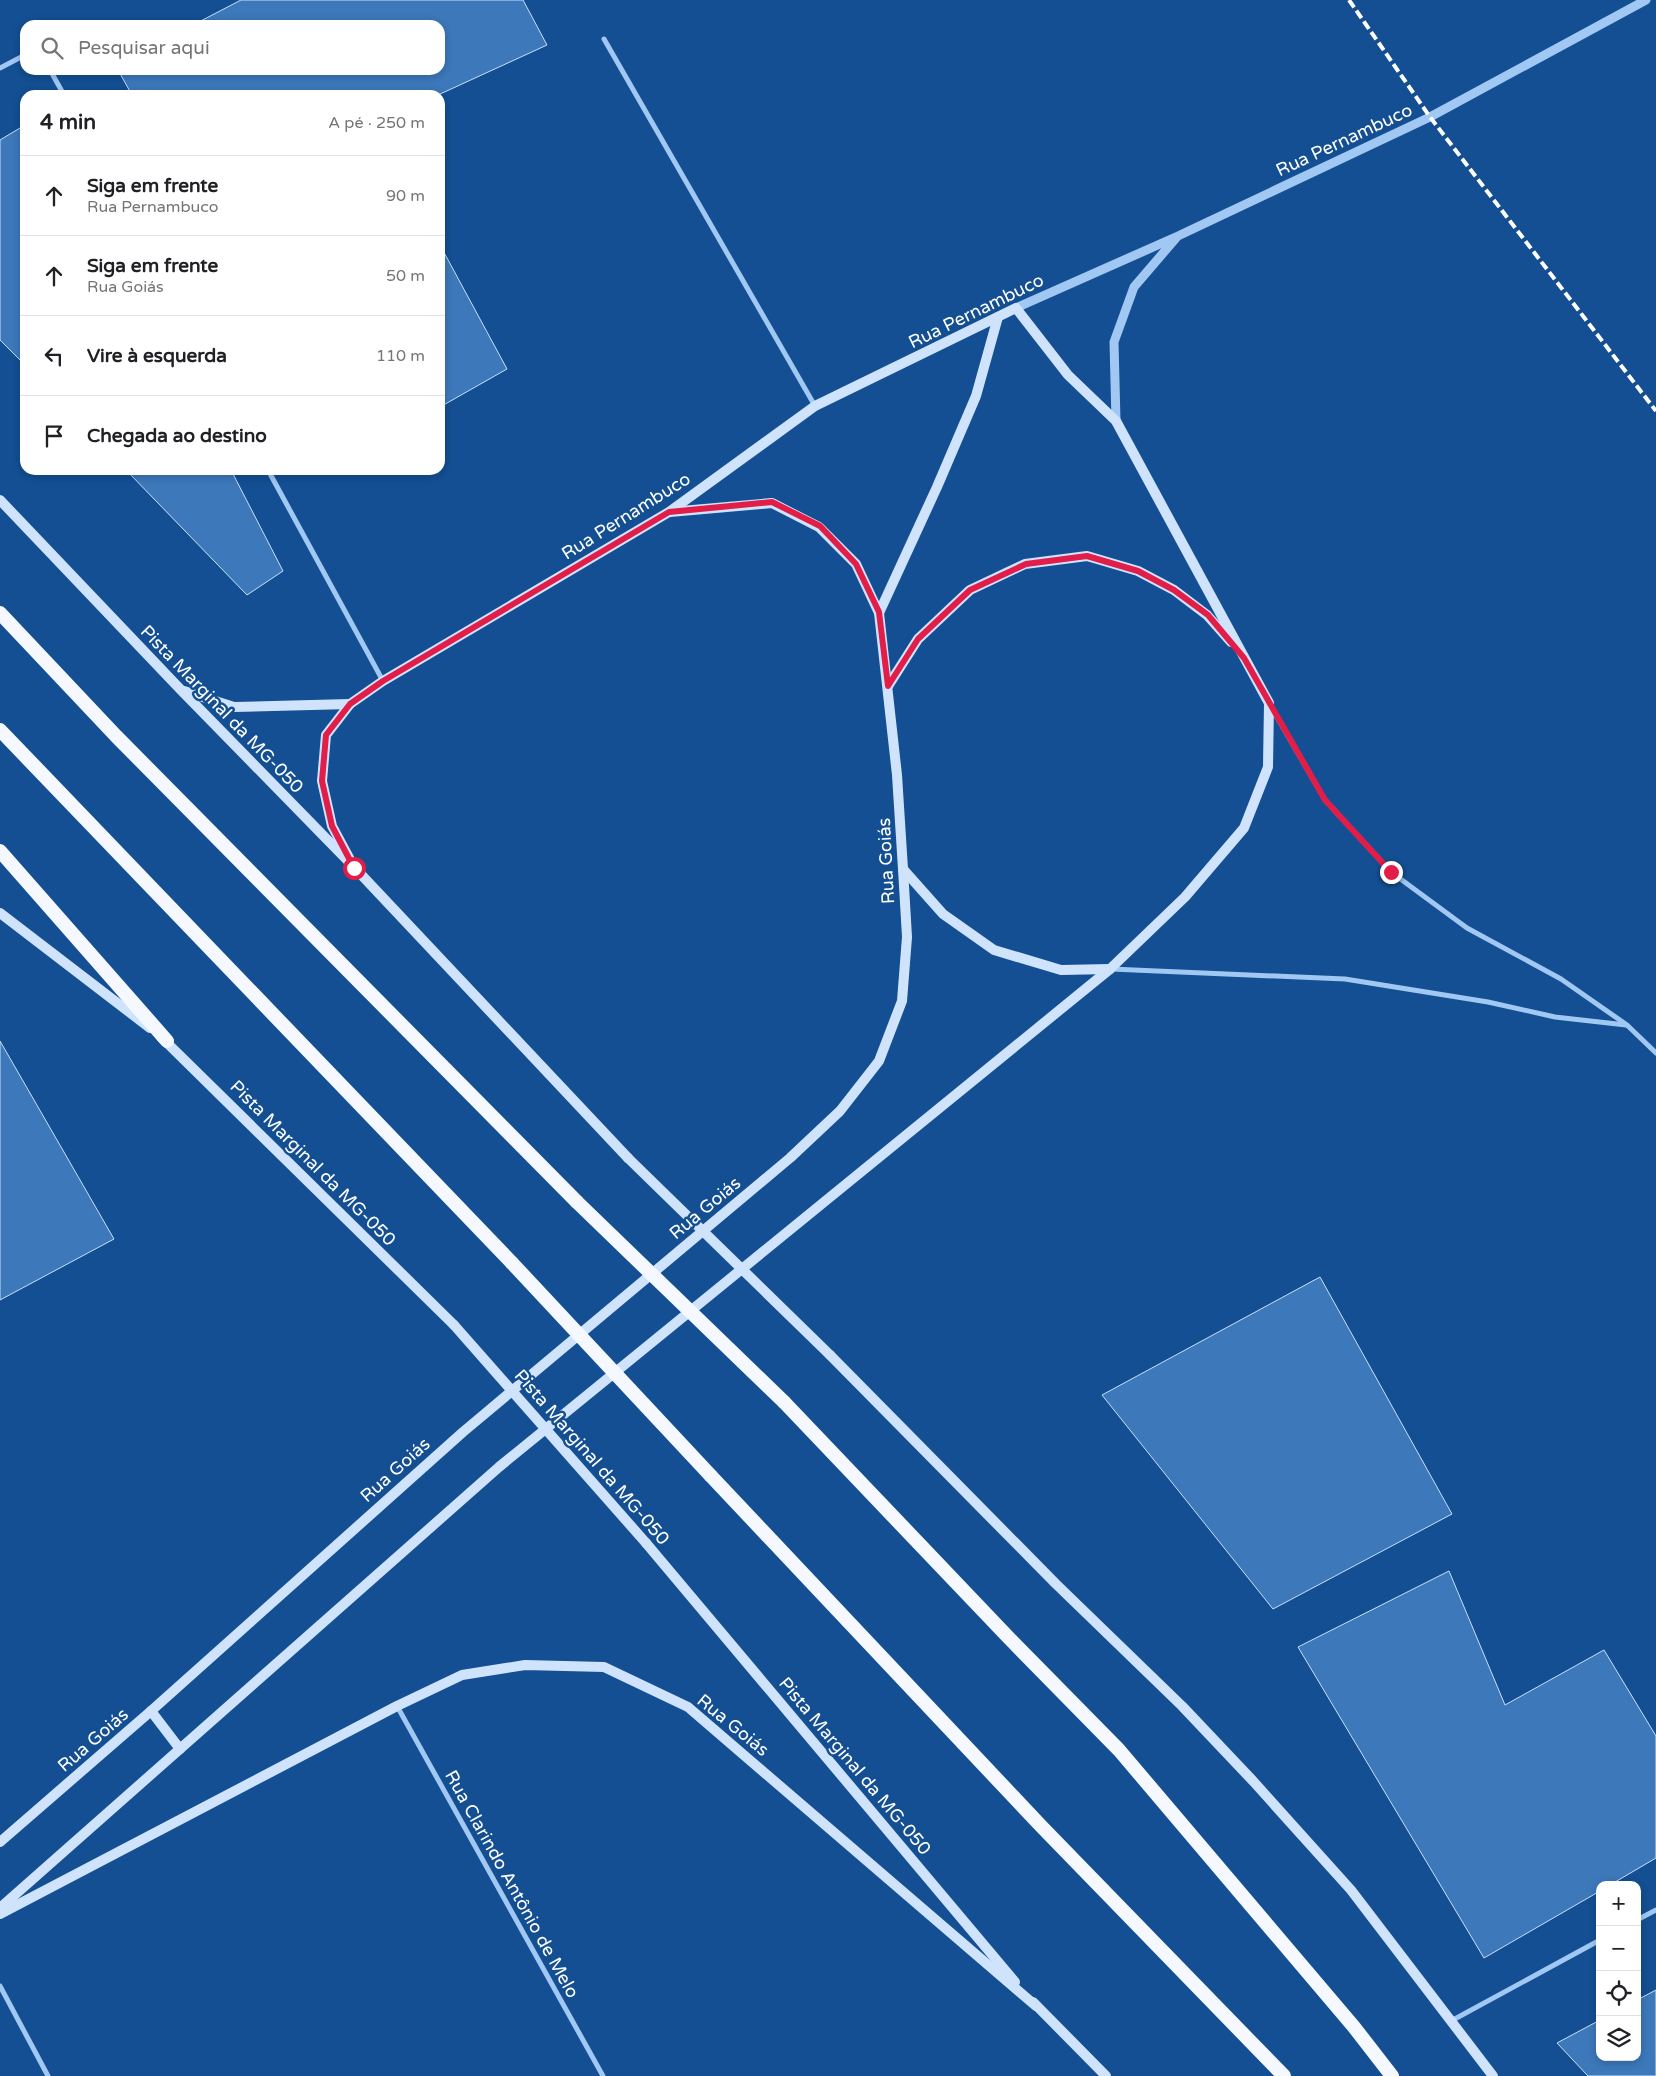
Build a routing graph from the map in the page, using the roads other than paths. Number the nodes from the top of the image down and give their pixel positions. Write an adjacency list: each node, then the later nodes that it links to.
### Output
1 (1646, 0): 7 (street, Rua Pernambuco)
2 (604, 40): 10 (street)
3 (20, 58): 4 (street)
4 (0, 68)
5 (53, 75): 6 (street)
6 (61, 90)
7 (1178, 236): 8 (street, Rua Pernambuco); 11 (street)
8 (1016, 308): 9 (main road, Rua Pernambuco); 11 (main road)
9 (998, 318): 10 (main road, Rua Pernambuco); 16 (main road)
10 (815, 406): 14 (main road, Rua Pernambuco)
11 (1116, 421): 17 (main road)
12 (271, 475): 18 (street)
13 (0, 500): 20 (main road, Pista Marginal da MG-050)
14 (669, 512): 16 (main road, Rua Goiás); 18 (main road, Rua Pernambuco)
15 (0, 612): 48 (highway, bridge)
16 (879, 612): 19 (main road, Rua Goiás)
17 (1244, 658): 19 (main road); 21 (main road)
18 (383, 681): 22 (main road, Rua Pernambuco)
19 (888, 686): 26 (main road, Rua Goiás)
20 (181, 690): 22 (main road); 25 (main road, Pista Marginal da MG-050)
21 (1269, 703): 28 (main road); 29 (street)
22 (350, 704): 25 (main road, Rua Pernambuco)
23 (0, 730): 47 (highway, bridge)
24 (0, 851): 30 (highway)
25 (354, 868): 43 (main road, Pista Marginal da MG-050, bridge)
26 (904, 869): 28 (main road); 33 (main road, Rua Goiás)
27 (0, 913): 30 (main road, Pista Marginal da MG-050)
28 (1110, 969): 29 (street); 34 (main road)
29 (1627, 1025): 31 (street)
30 (167, 1041): 42 (main road, Pista Marginal da MG-050, bridge)
31 (1656, 1053)
32 (397, 1706): 38 (main road, Rua Goiás); 42 (main road, Rua Goiás); 45 (street, Rua Clarindo Antônio de Melo)
33 (151, 1711): 34 (main road); 35 (main road, Rua Goiás)
34 (180, 1749): 36 (main road)
35 (0, 1842)
36 (0, 1908)
37 (1656, 1910): 39 (street)
38 (0, 1914)
39 (1641, 1918)
40 (1596, 1942): 43 (street)
41 (0, 1986): 44 (street)
42 (1036, 2006): 46 (main road, Pista Marginal da MG-050)
43 (1451, 2021): 49 (main road, Pista Marginal da MG-050)
44 (48, 2076)
45 (603, 2076)
46 (1106, 2076)
47 (1284, 2076)
48 (1392, 2076)
49 (1493, 2076)

